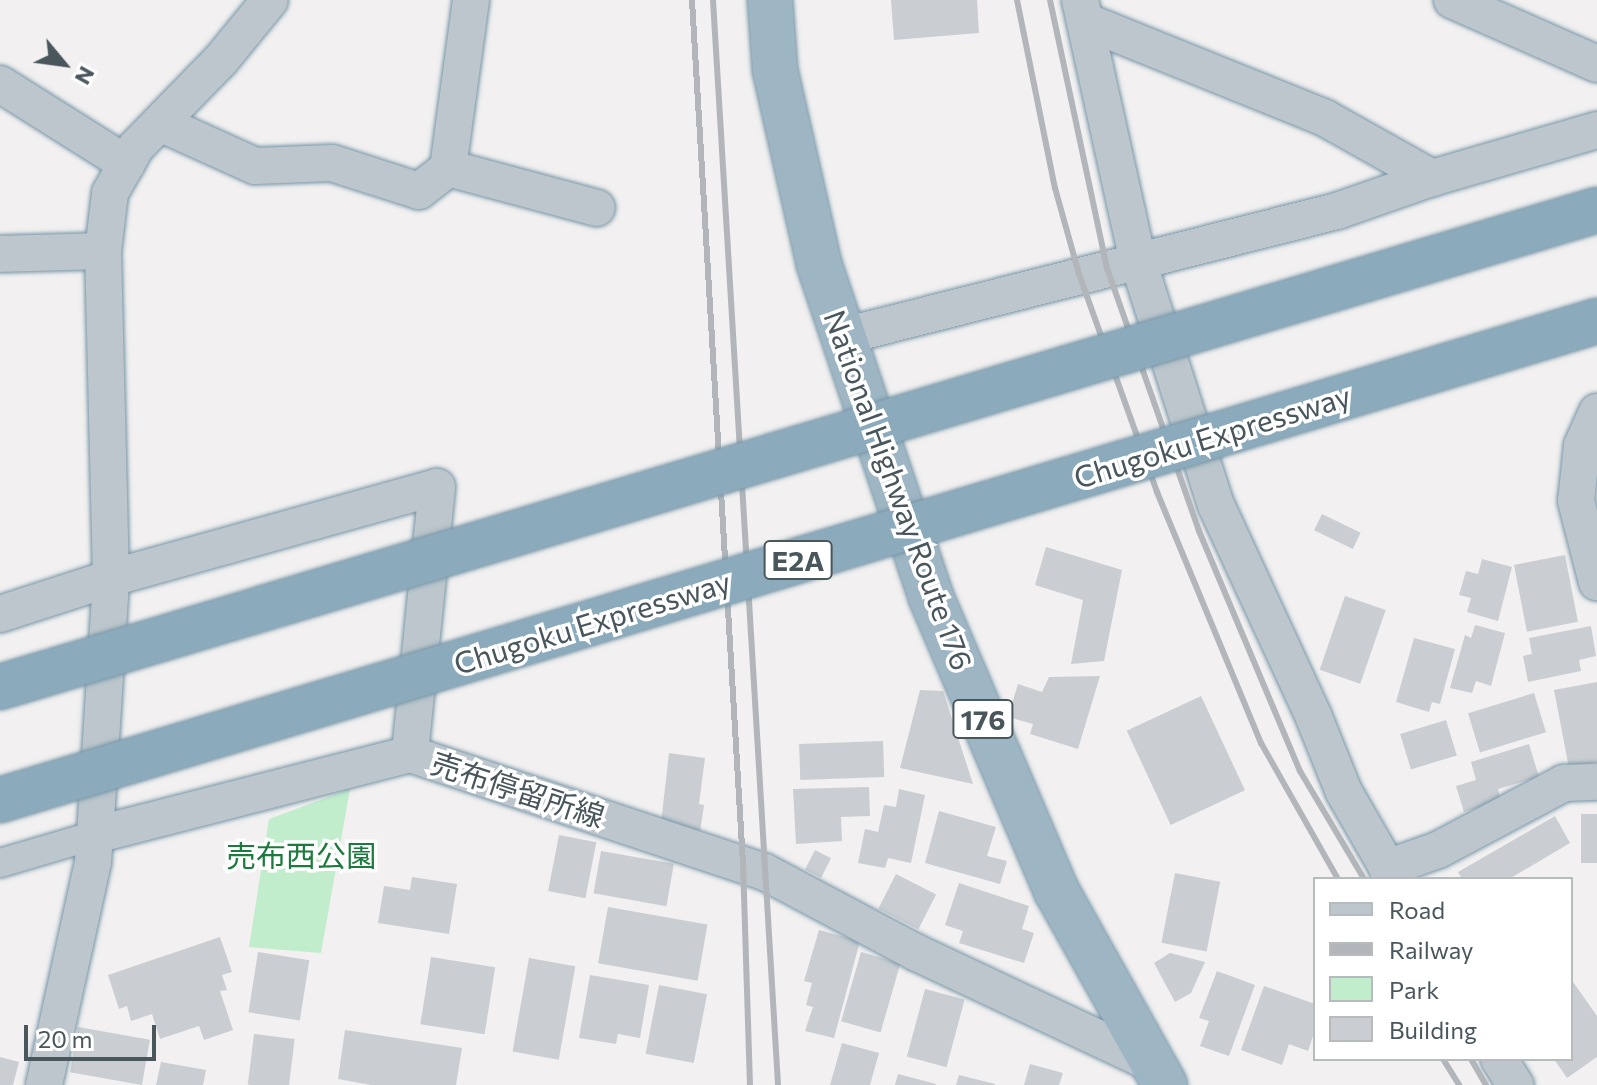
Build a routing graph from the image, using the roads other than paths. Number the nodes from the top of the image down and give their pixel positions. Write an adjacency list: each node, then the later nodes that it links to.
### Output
1 (270, 0): 8 (street)
2 (471, 0): 11 (street)
3 (770, 0): 19 (highway, National Highway Route 176 / 176)
4 (1452, 0): 6 (street)
5 (1082, 11): 12 (street); 17 (street)
6 (1597, 64)
7 (0, 84): 10 (street)
8 (160, 123): 10 (street); 11 (street)
9 (1597, 130): 12 (street)
10 (127, 164): 15 (street)
11 (448, 168): 13 (street)
12 (1432, 178): 17 (street)
13 (597, 208)
14 (1597, 210): 24 (highway, bridge)
15 (103, 251): 16 (street); 21 (street)
16 (0, 254)
17 (1138, 261): 19 (street); 30 (street)
18 (1597, 321): 27 (highway, Chugoku Expressway / E2A, bridge)
19 (844, 336): 32 (highway, National Highway Route 176 / 176)
20 (1597, 412): 22 (street)
21 (111, 578): 23 (street, 売布停留所線); 25 (street, 売布停留所線); 28 (street)
22 (1597, 582)
23 (0, 614)
24 (0, 687)
25 (410, 754): 28 (street); 32 (street, 売布停留所線)
26 (1597, 782): 30 (street)
27 (0, 800)
28 (95, 835): 29 (street); 33 (street)
29 (0, 863)
30 (1391, 873)
31 (1500, 1061): 34 (street)
32 (1159, 1074)
33 (44, 1085)
34 (1515, 1085)

